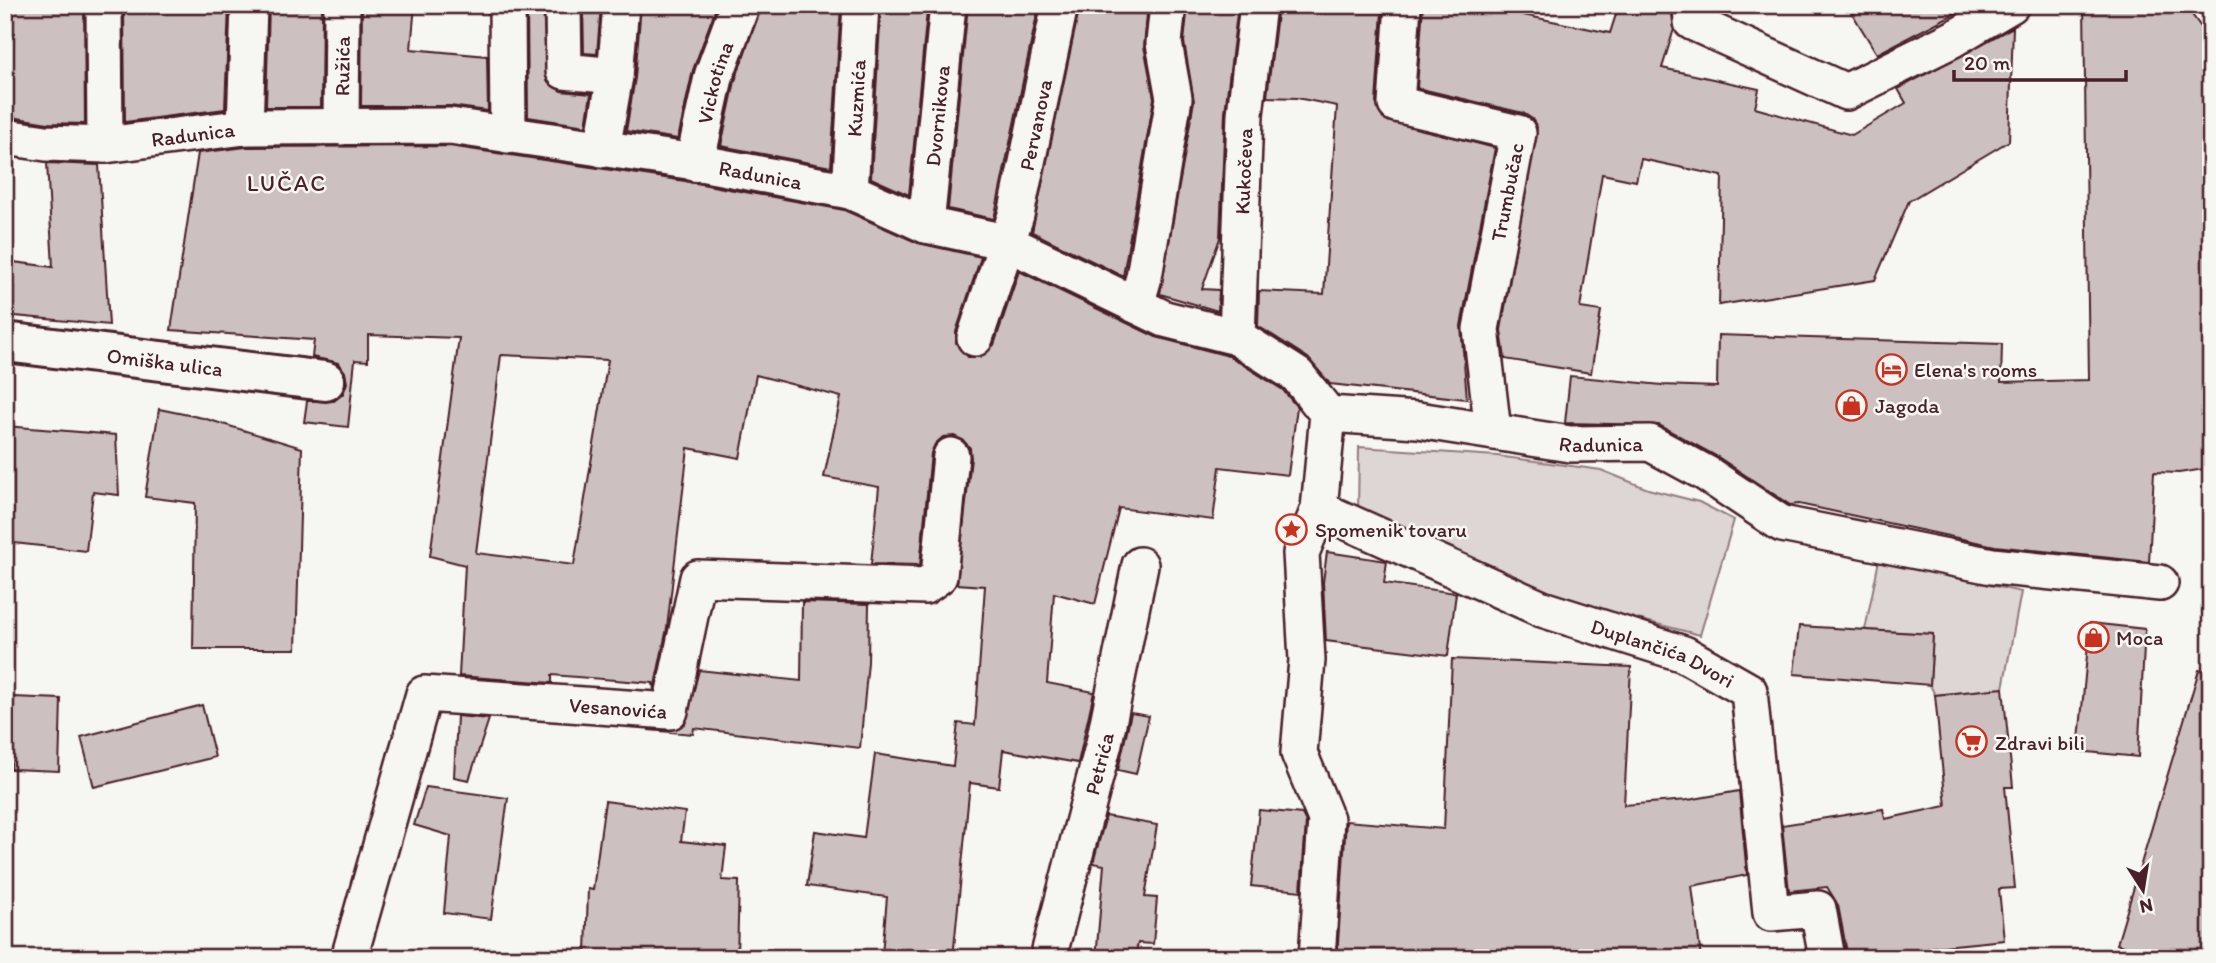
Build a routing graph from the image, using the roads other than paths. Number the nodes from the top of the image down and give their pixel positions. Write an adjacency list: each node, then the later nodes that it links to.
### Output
1 (104, 5): 21 (street)
2 (249, 5): 17 (street)
3 (342, 5): 18 (street, Ružića)
4 (508, 5): 19 (street)
5 (563, 5): 16 (street)
6 (621, 5): 16 (street)
7 (740, 5): 23 (street, Vickotina)
8 (861, 5): 24 (street, Kuzmića)
9 (948, 5): 25 (street, Dvornikova)
10 (1060, 5): 26 (street, Pervanova)
11 (1168, 5): 27 (street)
12 (1258, 5): 28 (street, Kukočeva)
13 (1403, 5): 33 (street, Trumbučac)
14 (2011, 5): 15 (street)
15 (1691, 14)
16 (615, 76): 22 (street)
17 (245, 127): 18 (street, Radunica); 21 (street, Radunica)
18 (341, 127): 19 (street, Radunica)
19 (508, 135): 22 (street, Radunica)
20 (5, 137): 21 (street, Radunica)
21 (104, 145)
22 (602, 149): 23 (street, Radunica)
23 (695, 162): 24 (street, Radunica)
24 (850, 191): 25 (street, Radunica)
25 (926, 225): 26 (street, Radunica)
26 (1006, 242): 27 (street, Radunica); 29 (street)
27 (1136, 305): 28 (street, Radunica)
28 (1237, 337): 32 (street, Radunica)
29 (975, 338)
30 (5, 342): 31 (street, Omiška ulica)
31 (325, 381)
32 (1328, 414): 33 (street, Radunica); 35 (street)
33 (1493, 431): 37 (street, Radunica)
34 (951, 456): 38 (street, Vesanovića)
35 (1320, 509): 40 (street); 41 (street, Duplančića Dvori)
36 (1140, 565): 39 (street, Petrića)
37 (2160, 583)
38 (349, 958)
39 (1048, 958)
40 (1317, 958)
41 (1827, 958)

